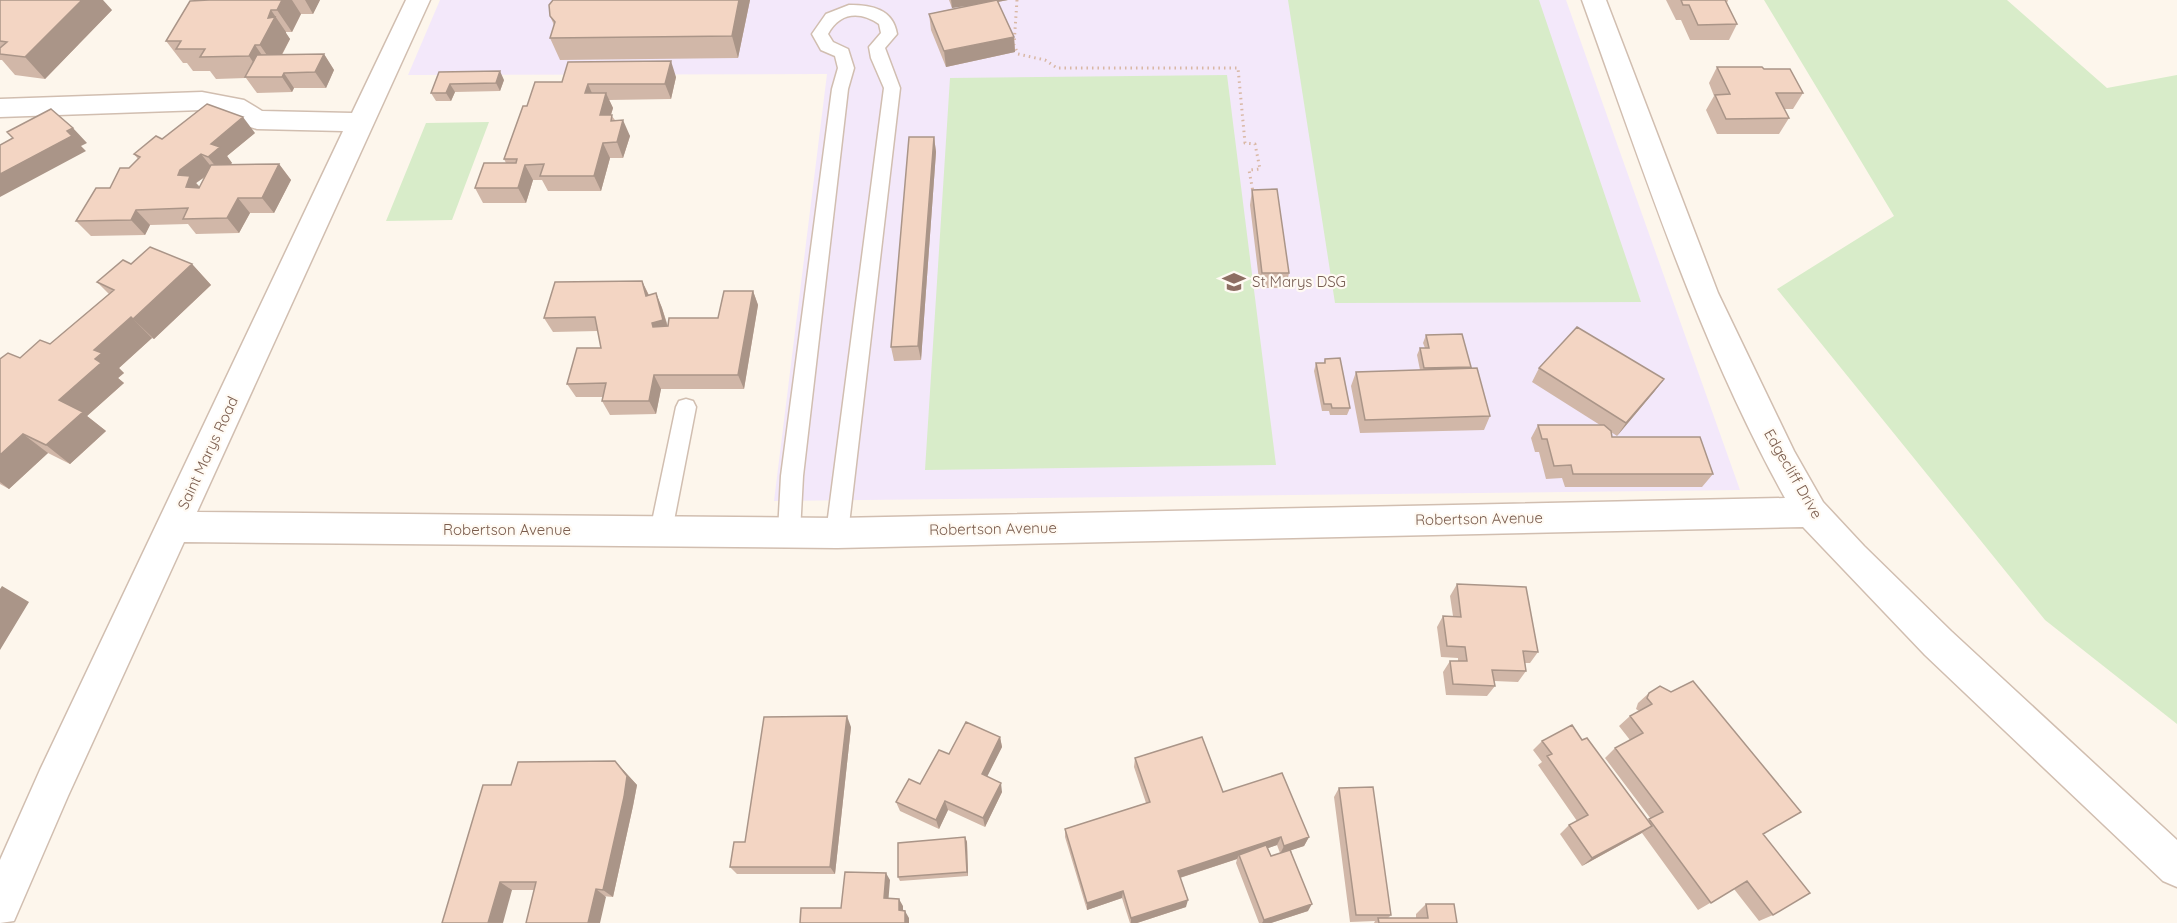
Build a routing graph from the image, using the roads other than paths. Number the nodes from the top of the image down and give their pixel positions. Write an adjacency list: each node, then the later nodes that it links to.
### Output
1 (418, 0): 4 (street, Saint Marys Road)
2 (1594, 0): 6 (street, Edgecliff Drive)
3 (0, 108): 4 (street)
4 (362, 122): 7 (street, Saint Marys Road)
5 (686, 407): 8 (lane)
6 (1811, 512): 10 (street, Robertson Avenue); 11 (street, Edgecliff Drive)
7 (174, 527): 8 (street, Robertson Avenue); 12 (street, Saint Marys Road)
8 (661, 531): 9 (street, Robertson Avenue)
9 (789, 532): 10 (street, Robertson Avenue); 10 (lane)
10 (837, 533)
11 (2177, 867)
12 (0, 907)

